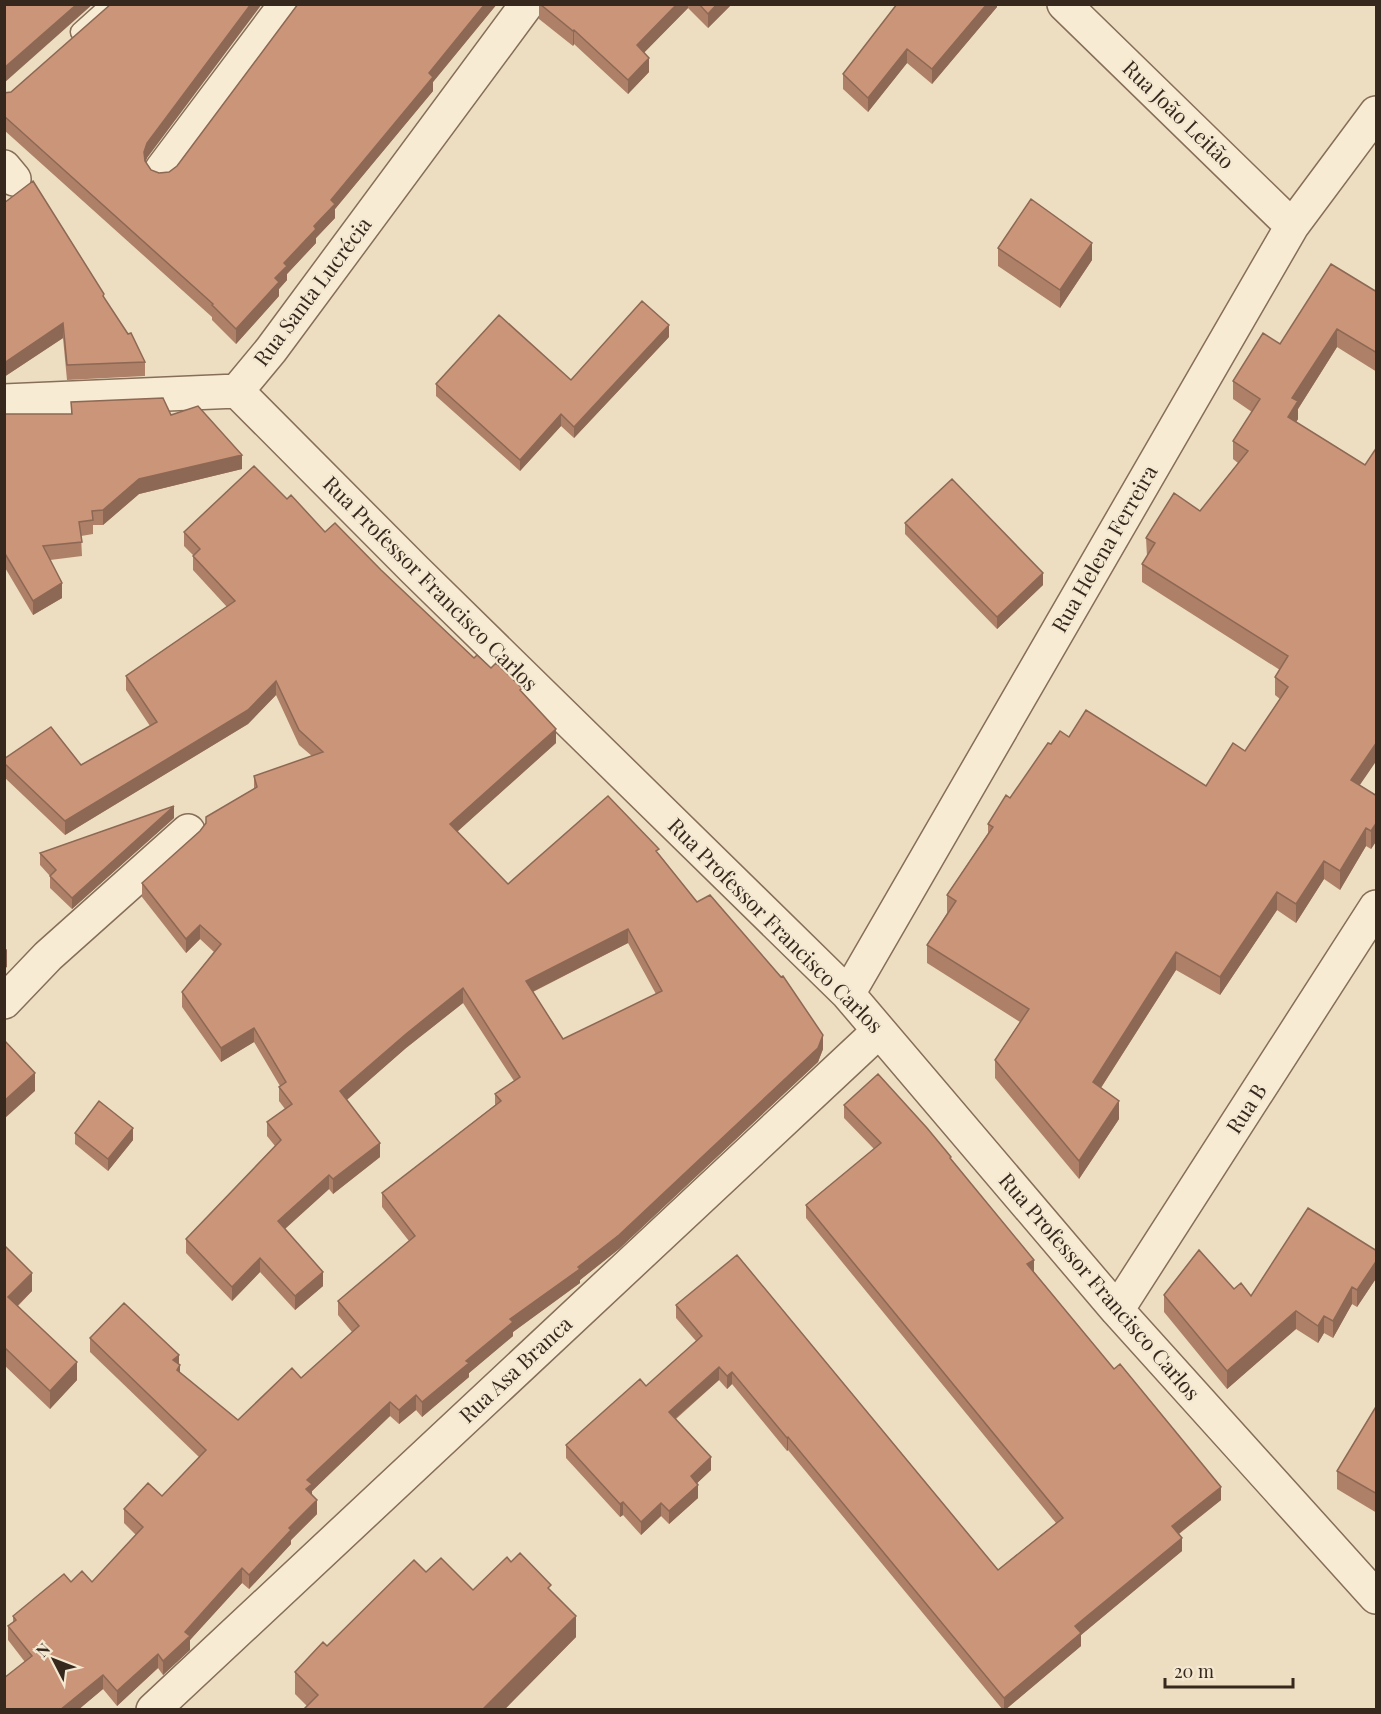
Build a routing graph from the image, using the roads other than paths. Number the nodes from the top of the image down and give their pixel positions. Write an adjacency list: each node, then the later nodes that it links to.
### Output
1 (111, 4): 5 (lane)
2 (286, 4): 7 (street)
3 (527, 4): 9 (street, Rua Santa Lucrécia)
4 (1064, 4): 8 (street, Rua João Leitão)
5 (64, 47)
6 (1377, 113): 8 (street, Rua Helena Ferreira)
7 (162, 170)
8 (1292, 226): 13 (street, Rua Helena Ferreira)
9 (237, 391): 10 (street); 13 (street, Rua Professor Francisco Carlos)
10 (4, 401)
11 (189, 831): 14 (street)
12 (1377, 907): 16 (street, Rua B)
13 (848, 994): 15 (street, Rua Professor Francisco Carlos)
14 (4, 1002)
15 (879, 1030): 16 (street, Rua Professor Francisco Carlos); 18 (street, Rua Asa Branca)
16 (1117, 1310): 17 (street, Rua Professor Francisco Carlos)
17 (1377, 1598)
18 (153, 1710)

